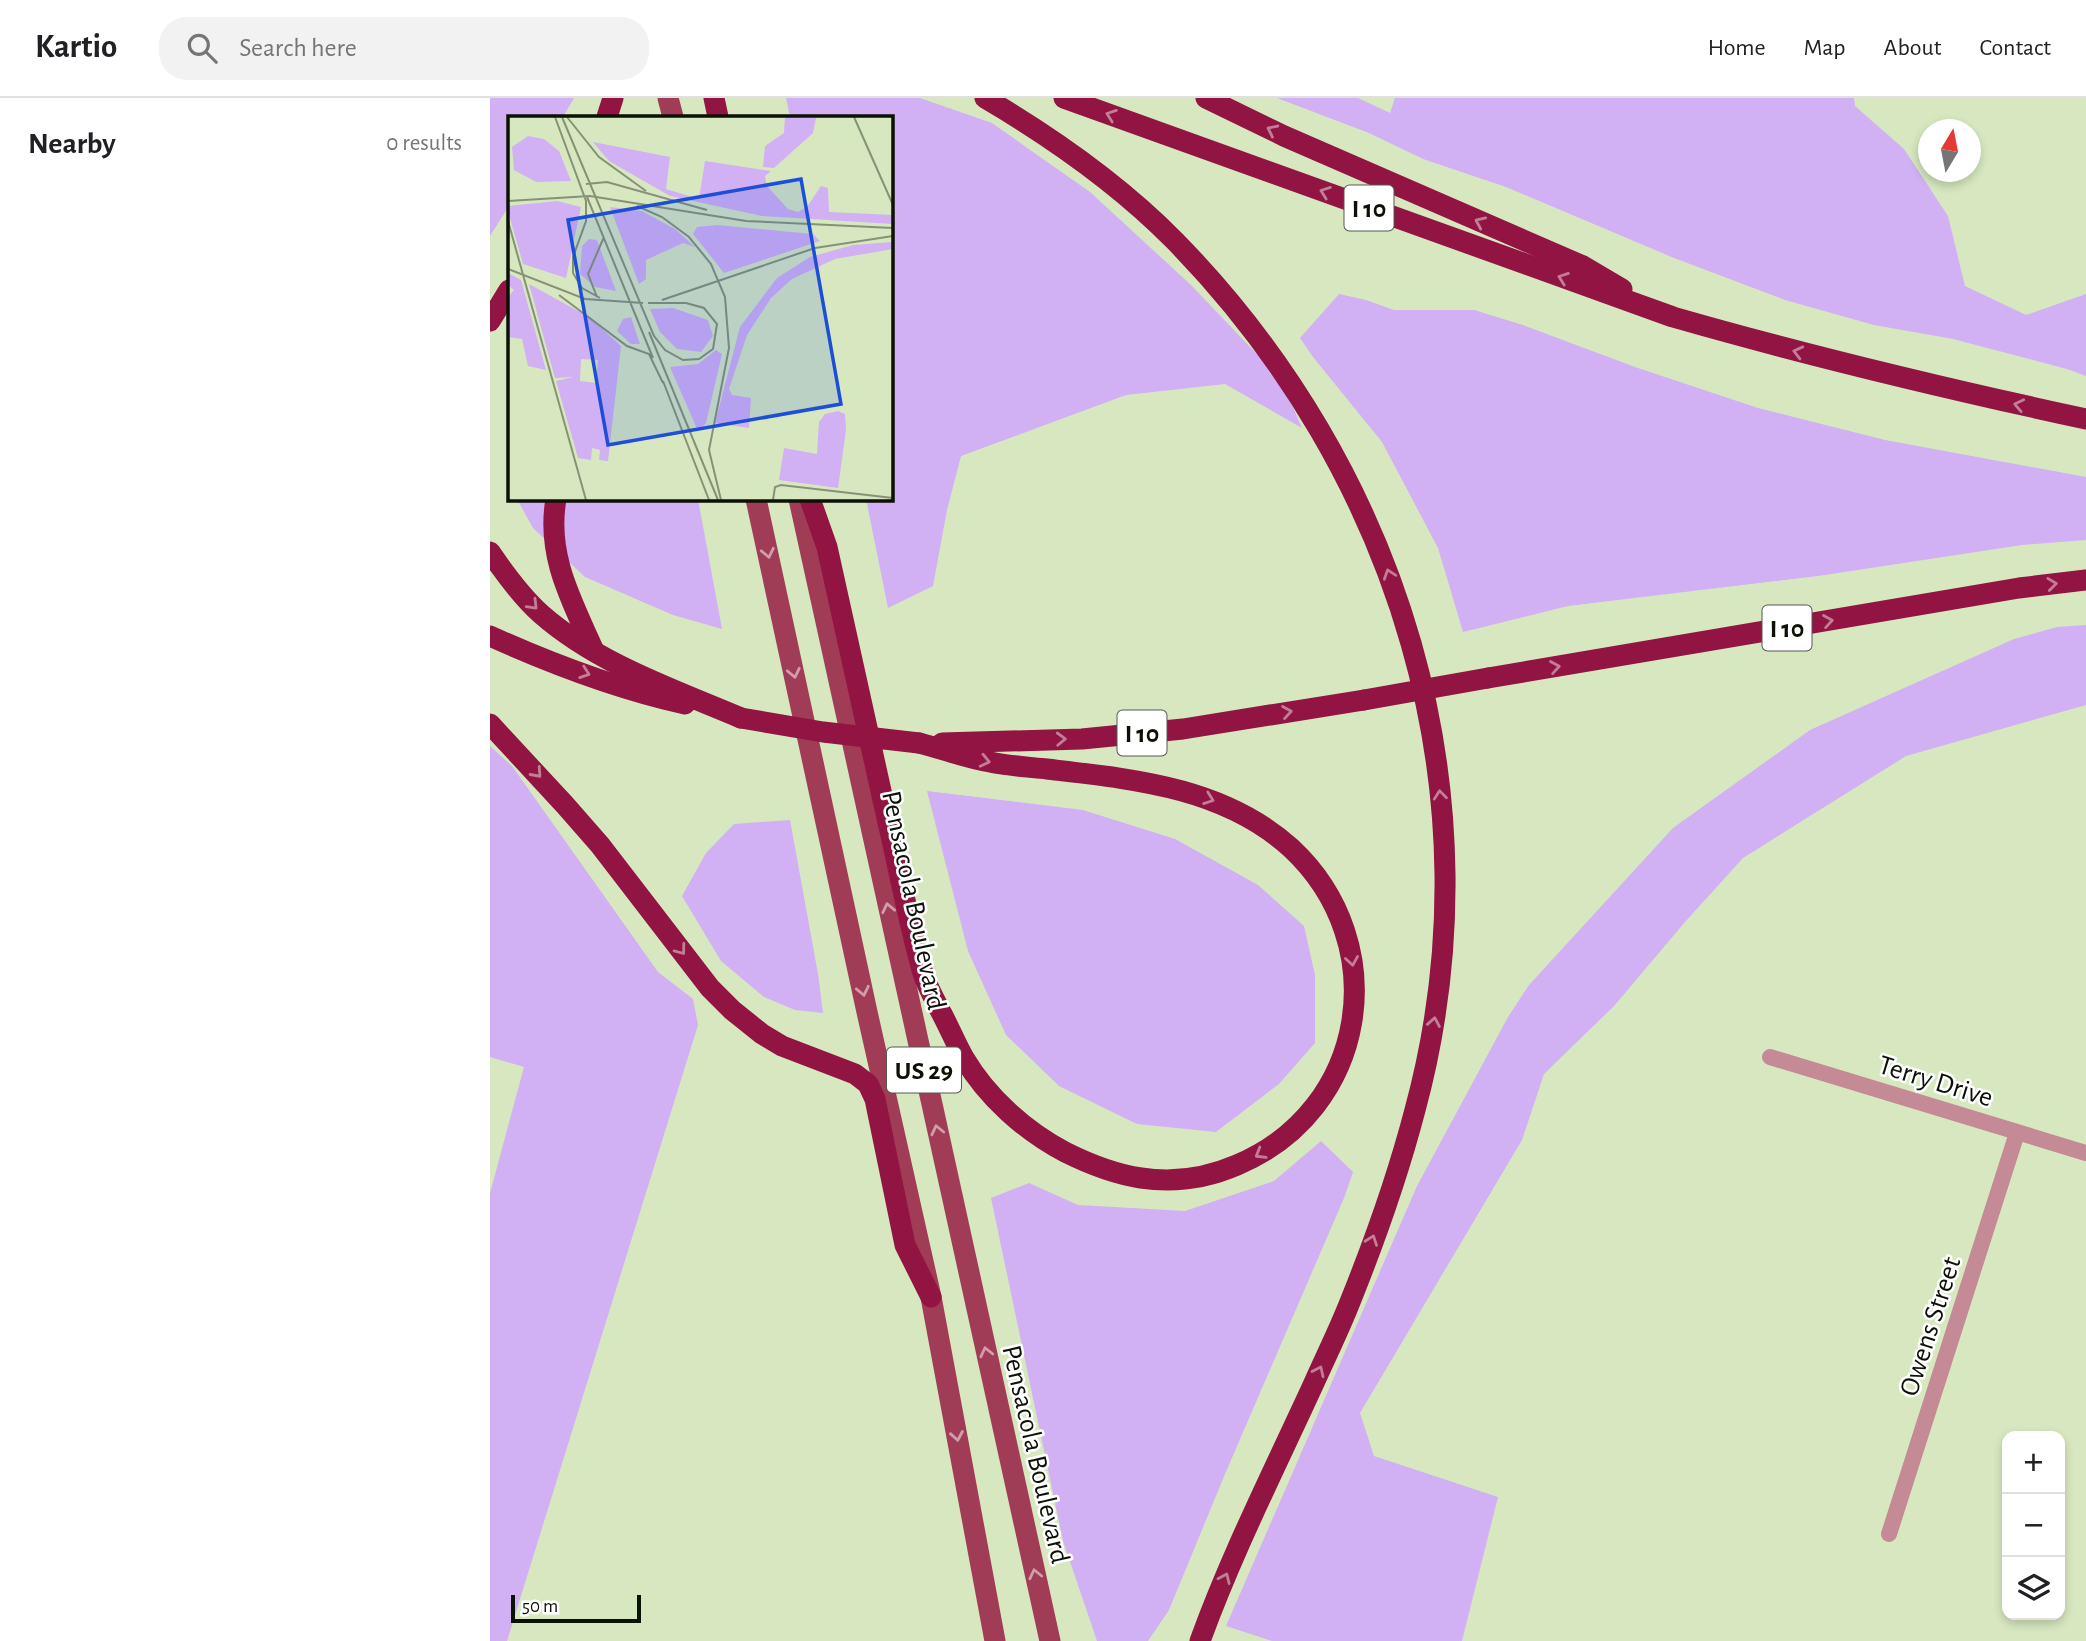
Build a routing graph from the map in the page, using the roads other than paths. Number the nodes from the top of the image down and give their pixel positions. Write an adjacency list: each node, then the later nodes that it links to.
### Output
1 (613, 98): 7 (highway)
2 (668, 98): 8 (main road)
3 (714, 98): 9 (highway)
4 (985, 98): 32 (highway, one-way to 4)
5 (1064, 98): 11 (highway, I 10, one-way to 5)
6 (1206, 98): 11 (highway, one-way to 6)
7 (607, 116)
8 (673, 116)
9 (718, 116)
10 (508, 292): 12 (highway)
11 (1673, 317): 13 (highway, I 10, one-way to 11)
12 (490, 321)
13 (2086, 419)
14 (556, 500): 21 (highway)
15 (756, 500): 28 (main road, US 29, one-way to 28)
16 (799, 500): 31 (main road, Pensacola Boulevard / US 29, one-way to 16)
17 (810, 500): 24 (highway, one-way to 17)
18 (490, 552): 21 (highway, one-way to 21)
19 (2086, 580): 24 (highway, I 10, one-way to 19, bridge)
20 (490, 636): 22 (highway, I 10, one-way to 22)
21 (594, 651): 22 (highway)
22 (741, 718): 24 (highway, I 10, bridge)
23 (490, 724): 28 (highway, one-way to 28)
24 (919, 743)
25 (1770, 1057): 26 (street, Terry Drive)
26 (2017, 1133): 27 (street, Terry Drive); 29 (street, Owens Street)
27 (2086, 1153)
28 (931, 1297): 30 (main road, US 29, one-way to 30)
29 (1889, 1534)
30 (995, 1641)
31 (1050, 1641)
32 (1200, 1641)

